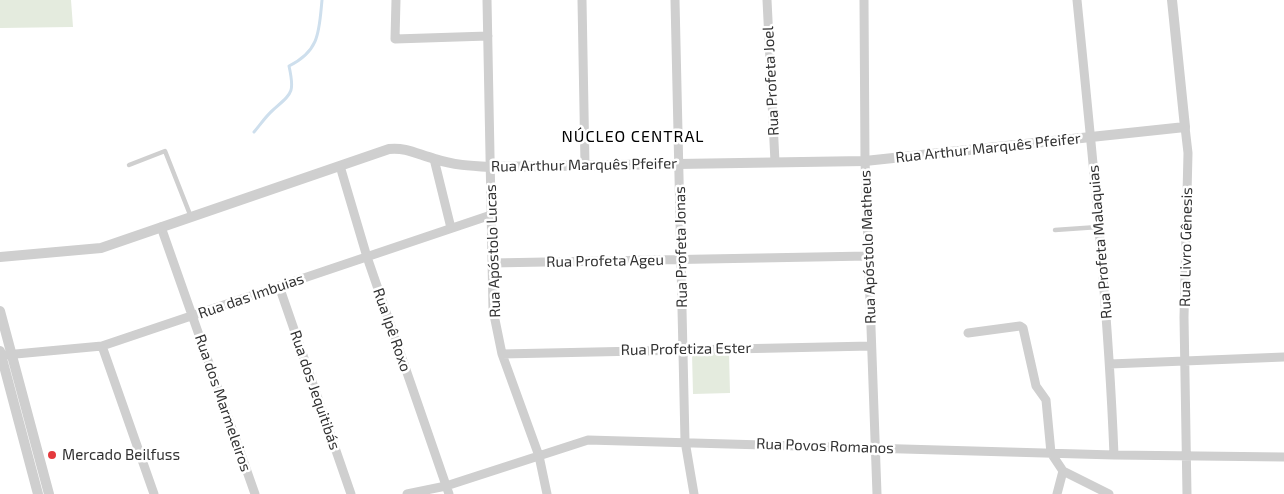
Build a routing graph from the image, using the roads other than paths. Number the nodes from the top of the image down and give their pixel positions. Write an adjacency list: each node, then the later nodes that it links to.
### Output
1 (396, 0): 9 (street)
2 (487, 0): 9 (street, Rua Apóstolo Lucas)
3 (582, 0): 17 (street)
4 (675, 0): 15 (street, Rua Profeta Jonas)
5 (767, 0): 14 (street, Rua Profeta Joel)
6 (864, 0): 13 (street, Rua Apóstolo Matheus)
7 (1077, 0): 11 (street, Rua Profeta Malaquias)
8 (1172, 0): 10 (street, Rua Livro Gênesis)
9 (488, 36): 19 (street, Rua Apóstolo Lucas)
10 (1185, 127): 11 (street, Rua Arthur Marquês Pfeifer); 41 (street, Rua Livro Gênesis)
11 (1090, 137): 13 (street, Rua Arthur Marquês Pfeifer); 23 (street, Rua Profeta Malaquias)
12 (434, 159): 18 (street, Rua Arthur Marquês Pfeifer); 19 (street, Rua Arthur Marquês Pfeifer); 24 (street)
13 (865, 161): 14 (street, Rua Arthur Marquês Pfeifer); 26 (street, Rua Apóstolo Matheus)
14 (775, 162): 15 (street, Rua Arthur Marquês Pfeifer)
15 (679, 164): 17 (street, Rua Arthur Marquês Pfeifer); 29 (street, Rua Profeta Jonas)
16 (129, 165): 21 (lane)
17 (585, 165): 19 (street, Rua Arthur Marquês Pfeifer)
18 (340, 166): 21 (street, Rua Arthur Marquês Pfeifer); 27 (street, Rua Ipê Roxo)
19 (490, 167): 20 (street, Rua Apóstolo Lucas)
20 (491, 215): 24 (street, Rua das Imbuias); 30 (street, Rua Apóstolo Lucas)
21 (191, 217): 22 (street, Rua Arthur Marquês Pfeifer)
22 (161, 227): 28 (street, Rua Arthur Marquês Pfeifer); 33 (street, Rua dos Marmeleiros)
23 (1098, 227): 25 (lane); 42 (street, Rua Profeta Malaquias)
24 (451, 228): 27 (street, Rua das Imbuias)
25 (1055, 230)
26 (868, 256): 29 (street, Rua Profeta Ageu); 36 (street, Rua Apóstolo Matheus)
27 (367, 257): 31 (street, Rua das Imbuias); 51 (street, Rua Ipê Roxo)
28 (0, 258)
29 (681, 259): 30 (street, Rua Profeta Ageu); 37 (street, Rua Profeta Jonas)
30 (492, 263): 39 (street, Rua Apóstolo Lucas)
31 (279, 286): 33 (street, Rua das Imbuias); 56 (street, Rua dos Jequitibás)
32 (0, 311): 38 (street)
33 (192, 316): 35 (street, Rua das Imbuias); 55 (street, Rua dos Marmeleiros)
34 (968, 333): 45 (street)
35 (102, 346): 38 (street, Rua das Imbuias); 54 (street)
36 (871, 346): 37 (street, Rua Profetiza Ester); 44 (street, Rua Apóstolo Matheus)
37 (683, 349): 39 (street, Rua Profetiza Ester); 43 (street, Rua Profeta Jonas)
38 (4, 354): 52 (street); 53 (street)
39 (502, 354): 47 (street, Rua Apóstolo Lucas)
40 (1284, 358): 41 (street)
41 (1185, 361): 42 (street); 48 (street, Rua Livro Gênesis)
42 (1110, 364): 46 (street, Rua Profeta Malaquias)
43 (685, 441): 44 (street, Rua Povos Romanos); 47 (street, Rua Povos Romanos); 59 (street, Rua Profeta Jonas)
44 (874, 447): 45 (street, Rua Povos Romanos); 60 (street, Rua Apóstolo Matheus)
45 (1051, 453): 46 (street, Rua Povos Romanos); 50 (street)
46 (1114, 455): 48 (street, Rua Povos Romanos)
47 (539, 456): 51 (street, Rua Povos Romanos); 58 (street, Rua Apóstolo Lucas)
48 (1186, 456): 49 (street, Rua Povos Romanos); 63 (street, Rua Livro Gênesis)
49 (1284, 457)
50 (1062, 471): 61 (street); 62 (street)
51 (447, 490): 57 (street, Rua Povos Romanos)
52 (38, 494)
53 (49, 494)
54 (154, 494)
55 (255, 494)
56 (351, 494)
57 (407, 494)
58 (547, 494)
59 (694, 494)
60 (877, 494)
61 (1057, 494)
62 (1109, 494)
63 (1187, 494)

